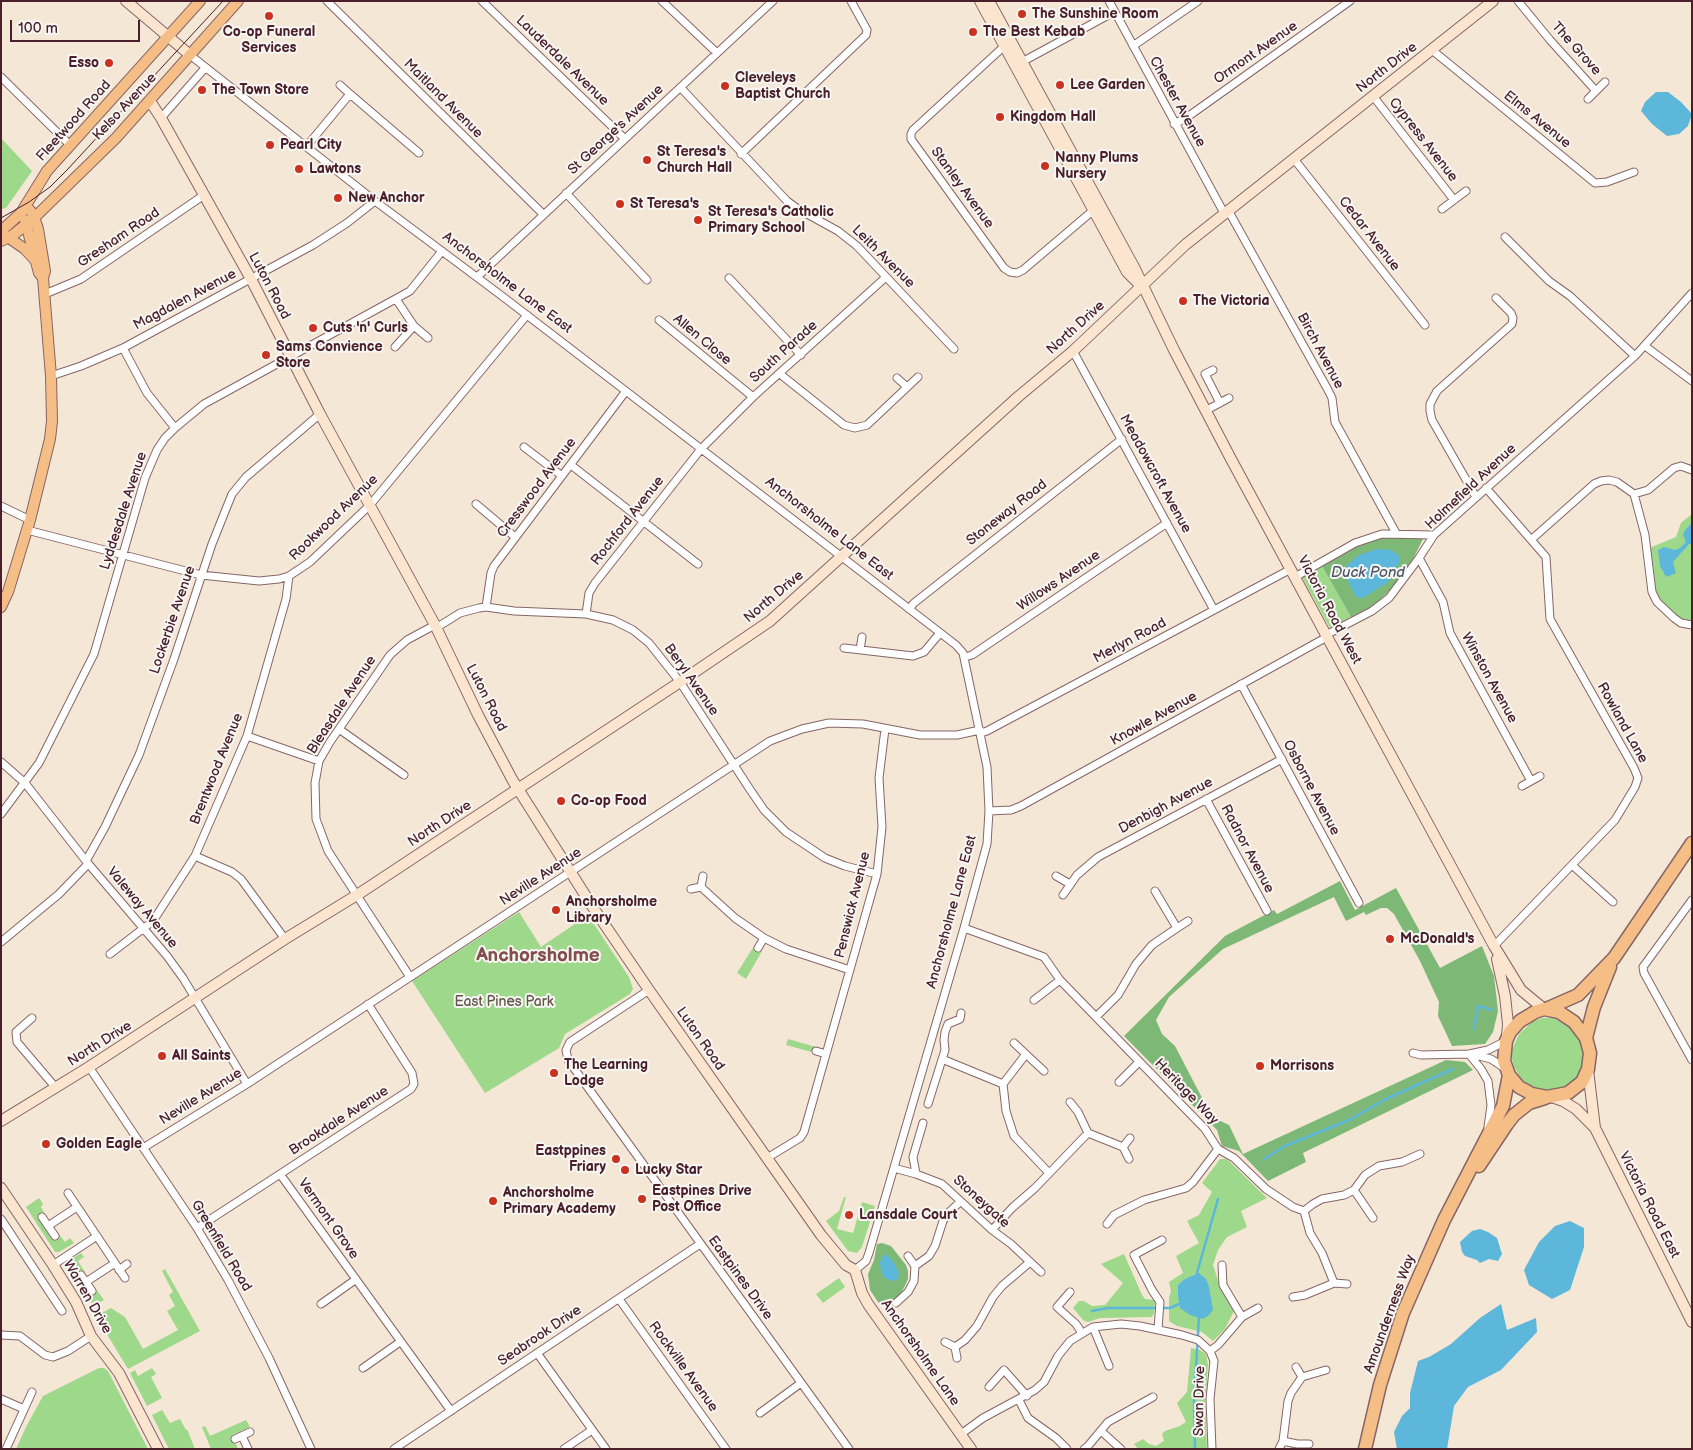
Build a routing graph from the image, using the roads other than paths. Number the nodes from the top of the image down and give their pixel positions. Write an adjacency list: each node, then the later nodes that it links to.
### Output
1 (126, 1): 17 (street, Anchorsholme Lane East)
2 (200, 1): 17 (main road, Fleetwood Road)
3 (238, 1): 22 (main road, Kelso Avenue)
4 (327, 1): 52 (street, Maitland Avenue)
5 (482, 1): 36 (street, Lauderdale Avenue)
6 (662, 1): 21 (street)
7 (773, 1): 21 (street, St George's Avenue)
8 (851, 1): 40 (street)
9 (980, 1): 18 (street, Victoria Road West)
10 (989, 1): 18 (street, Victoria Road West)
11 (1109, 1): 16 (street, Chester Avenue)
12 (1198, 1): 19 (street)
13 (1350, 1): 35 (street, Ormont Avenue)
14 (1518, 1): 29 (street, The Grove)
15 (1490, 2): 20 (street, North Drive)
16 (1114, 12): 19 (street, Chester Avenue); 23 (street)
17 (168, 36): 22 (street, Anchorsholme Lane East); 37 (main road, Fleetwood Road)
18 (1008, 45): 23 (street, Victoria Road West); 48 (street, Stanley Avenue)
19 (1133, 46): 35 (street, Chester Avenue)
20 (1432, 50): 31 (street, North Drive); 42 (street, Elms Avenue)
21 (717, 53): 28 (street, St George's Avenue)
22 (190, 55): 24 (street, Anchorsholme Lane East); 33 (main road, Kelso Avenue)
23 (1018, 64): 48 (street, Victoria Road West)
24 (205, 68): 34 (street); 38 (street, Anchorsholme Lane East)
25 (1, 76): 37 (street)
26 (1605, 82): 29 (street, The Grove)
27 (340, 85): 30 (street)
28 (680, 88): 36 (street, St George's Avenue); 40 (street, Leith Avenue)
29 (1596, 91): 32 (street, The Grove)
30 (350, 94): 38 (street); 39 (street)
31 (1373, 96): 41 (street, North Drive); 46 (street, Cypress Avenue)
32 (1588, 99)
33 (150, 101): 34 (street, Luton Road); 53 (main road, Kelso Avenue)
34 (161, 118): 45 (street, Luton Road)
35 (1174, 124): 51 (street, Chester Avenue)
36 (625, 139): 44 (street, St George's Avenue)
37 (70, 145): 50 (main road, Fleetwood Road)
38 (306, 147): 47 (street, Anchorsholme Lane East)
39 (419, 153)
40 (741, 154): 59 (street, Leith Avenue)
41 (1294, 159): 51 (street, North Drive); 71 (street, Cedar Avenue)
42 (1634, 172)
43 (1466, 191): 46 (street, Cypress Avenue)
44 (566, 193): 52 (street, St George's Avenue); 63 (street)
45 (204, 195): 62 (street, Luton Road); 66 (street, Gresham Road)
46 (1454, 200): 49 (street, Cypress Avenue)
47 (375, 201): 56 (street, Anchorsholme Lane East); 62 (street, Magdalen Avenue)
48 (1096, 208): 64 (street, Victoria Road West)
49 (1442, 209)
50 (24, 210): 53 (main road); 54 (main road, Fleetwood Road)
51 (1226, 212): 64 (street, North Drive); 111 (street, Birch Avenue)
52 (543, 214): 58 (street, St George's Avenue)
53 (30, 221): 54 (main road, Kelso Avenue); 57 (main road); 60 (main road)
54 (4, 237): 57 (main road)
55 (1505, 238): 81 (street)
56 (442, 251): 58 (street, Anchorsholme Lane East); 68 (street, Lyddesdale Avenue)
57 (36, 262): 60 (main road)
58 (476, 277): 69 (street, Anchorsholme Lane East)
59 (886, 277): 77 (street, Leith Avenue); 79 (street, South Parade)
60 (43, 278): 66 (main road)
61 (730, 278): 79 (street)
62 (251, 279): 76 (street, Magdalen Avenue); 80 (street, Luton Road)
63 (647, 280)
64 (1142, 286): 78 (street, North Drive); 93 (street, Victoria Road West)
65 (1692, 293): 74 (street, Holmefield Avenue)
66 (45, 294): 84 (main road)
67 (1496, 298): 104 (street)
68 (396, 299): 72 (street); 80 (street, Lyddesdale Avenue)
69 (527, 315): 89 (street, Anchorsholme Lane East); 106 (street, Rookwood Avenue)
70 (659, 320): 90 (street, Allen Close)
71 (1425, 325)
72 (414, 326): 73 (street); 75 (street)
73 (428, 338)
74 (1645, 346): 81 (street, Holmefield Avenue); 87 (street)
75 (395, 347)
76 (123, 348): 84 (street, Magdalen Avenue); 95 (street)
77 (954, 349)
78 (1073, 351): 96 (street, Meadowcroft Avenue); 116 (street, North Drive)
79 (801, 355): 83 (street, South Parade)
80 (290, 356): 94 (street, Luton Road); 95 (street, Lyddesdale Avenue)
81 (1635, 356): 102 (street, Holmefield Avenue)
82 (1213, 370): 92 (street)
83 (780, 374): 88 (street); 90 (street, South Parade)
84 (51, 376): 110 (main road)
85 (918, 377): 88 (street)
86 (898, 378): 88 (street)
87 (1692, 381)
88 (907, 387)
89 (626, 391): 98 (street, Anchorsholme Lane East); 99 (street, Cresswood Avenue)
90 (752, 397): 98 (street, South Parade)
91 (1229, 398): 92 (street)
92 (1220, 403): 93 (street)
93 (1205, 411): 119 (street, Victoria Road West)
94 (320, 414): 106 (street, Luton Road); 120 (street, Lockerbie Avenue)
95 (175, 428): 115 (street, Lyddesdale Avenue)
96 (1122, 439): 109 (street, Meadowcroft Avenue); 124 (street, Stoneway Road)
97 (524, 447): 101 (street)
98 (701, 449): 108 (street, Rochford Avenue); 116 (street, Anchorsholme Lane East)
99 (571, 465): 101 (street, Cresswood Avenue); 108 (street)
100 (1692, 470): 103 (street)
101 (562, 476): 113 (street, Cresswood Avenue)
102 (1486, 488): 104 (street, Holmefield Avenue); 114 (street, Rowland Lane)
103 (1634, 494): 114 (street); 127 (street)
104 (1476, 497): 112 (street, Holmefield Avenue)
105 (476, 504): 113 (street)
106 (370, 505): 121 (street, Rookwood Avenue); 128 (street, Luton Road)
107 (1, 506): 110 (street, Rookwood Avenue)
108 (644, 521): 118 (street); 126 (street, Rochford Avenue)
109 (1167, 523): 125 (street, Meadowcroft Avenue); 134 (street, Willows Avenue)
110 (29, 525): 115 (street, Rookwood Avenue); 122 (main road)
111 (1396, 533): 112 (street, Merlyn Road); 119 (street, Merlyn Road)
112 (1434, 535): 117 (street, Holmefield Avenue)
113 (515, 537): 123 (street, Cresswood Avenue)
114 (1532, 539): 157 (street, Rowland Lane)
115 (123, 555): 120 (street, Rookwood Avenue); 148 (street, Lyddesdale Avenue)
116 (842, 557): 124 (street, Anchorsholme Lane East); 135 (street, North Drive)
117 (1419, 558): 130 (street, Holmefield Avenue); 147 (street, Winston Avenue)
118 (698, 564)
119 (1293, 573): 125 (street, Merlyn Road); 130 (street, Victoria Road West)
120 (201, 575): 121 (street, Rookwood Avenue); 156 (street, Lockerbie Avenue)
121 (289, 576): 140 (street, Brentwood Avenue)
122 (1, 607)
123 (486, 607): 126 (street, Beryl Avenue); 128 (street, Beryl Avenue)
124 (909, 609): 129 (street, Anchorsholme Lane East)
125 (1214, 610): 139 (street, Merlyn Road)
126 (586, 614): 135 (street, Beryl Avenue)
127 (1692, 626)
128 (435, 627): 137 (street, Bleasdale Avenue); 150 (street, Luton Road)
129 (940, 633): 133 (street); 134 (street, Anchorsholme Lane East)
130 (1327, 636): 136 (street, Knowle Avenue); 179 (street, Victoria Road West)
131 (862, 637): 133 (street)
132 (844, 648): 133 (street)
133 (860, 650)
134 (965, 657): 139 (street, Anchorsholme Lane East)
135 (680, 682): 144 (street, Beryl Avenue); 150 (street, North Drive)
136 (1241, 684): 141 (street, Osborne Avenue); 152 (street, Knowle Avenue)
137 (339, 729): 142 (street, Bleasdale Avenue); 145 (street)
138 (885, 729): 139 (street, Neville Avenue); 144 (street, Neville Avenue); 159 (street, Penswick Avenue)
139 (981, 732): 152 (street, Anchorsholme Lane East)
140 (247, 736): 142 (street); 155 (street, Brentwood Avenue)
141 (1282, 759): 151 (street, Denbigh Avenue); 169 (street, Osborne Avenue)
142 (319, 761): 166 (street, Bleasdale Avenue)
143 (1, 762): 148 (street, Valeway Avenue)
144 (734, 766): 158 (street, Neville Avenue); 159 (street, Beryl Avenue)
145 (404, 775)
146 (1540, 776): 147 (street)
147 (1531, 781): 149 (street)
148 (25, 783): 153 (street, Lyddesdale Avenue); 156 (street, Valeway Avenue)
149 (1522, 786)
150 (518, 789): 158 (street, Luton Road); 166 (street, North Drive)
151 (1206, 799): 162 (street, Denbigh Avenue); 171 (street, Radnor Avenue)
152 (989, 811): 174 (street, Anchorsholme Lane East)
153 (1, 814)
154 (1692, 844): 182 (highway)
155 (195, 856): 173 (street, Brentwood Avenue); 177 (street)
156 (87, 863): 173 (street, Valeway Avenue); 178 (street, Lockerbie Avenue)
157 (1572, 865): 170 (street); 179 (street, Rowland Lane)
158 (571, 872): 184 (street, Neville Avenue); 186 (street, Luton Road)
159 (877, 874): 183 (street, Penswick Avenue)
160 (703, 876): 163 (street)
161 (1056, 876): 162 (street)
162 (1070, 884): 167 (street, Denbigh Avenue)
163 (701, 887): 164 (street); 176 (street)
164 (690, 889)
165 (1155, 891): 175 (street)
166 (357, 895): 177 (street, North Drive); 184 (street, Bleasdale Avenue)
167 (1063, 895)
168 (1692, 900): 203 (street)
169 (1359, 902)
170 (1613, 902)
171 (1267, 912)
172 (1188, 921): 175 (street)
173 (144, 928): 181 (street, Brentwood Avenue); 187 (street, Valeway Avenue)
174 (964, 928): 185 (street, Heritage Way); 228 (street, Anchorsholme Lane East)
175 (1177, 928): 192 (street)
176 (764, 938): 180 (street); 183 (street)
177 (285, 939): 187 (street, North Drive)
178 (1, 942)
179 (1494, 946): 190 (street, Victoria Road West); 195 (street, Victoria Road West)
180 (758, 948)
181 (110, 954)
182 (1614, 958): 190 (highway); 194 (highway)
183 (850, 970): 199 (street, Penswick Avenue)
184 (410, 977): 189 (street, Neville Avenue)
185 (1060, 980): 188 (street); 192 (street, Heritage Way)
186 (649, 990): 226 (street, Luton Road); 251 (street, Eastpines Drive)
187 (195, 1000): 205 (street, North Drive); 210 (street, Valeway Avenue)
188 (1034, 1000)
189 (368, 1004): 210 (street, Neville Avenue); 230 (street, Brookdale Avenue)
190 (1545, 1009): 194 (highway); 195 (highway)
191 (961, 1013): 202 (street)
192 (1096, 1017): 204 (street, Heritage Way)
193 (32, 1018): 212 (street)
194 (1586, 1038): 206 (highway)
195 (1507, 1039): 201 (street); 208 (highway)
196 (1014, 1043): 200 (street)
197 (816, 1051): 199 (street)
198 (1413, 1053): 201 (street)
199 (826, 1054): 226 (street, Penswick Avenue)
200 (1026, 1054): 207 (street); 211 (street)
201 (1469, 1054): 208 (street); 220 (street)
202 (942, 1059): 211 (street); 215 (street)
203 (1692, 1060)
204 (1139, 1062): 209 (street, Heritage Way); 224 (street, Heritage Way)
205 (89, 1067): 212 (street, North Drive); 223 (street, Greenfield Road)
206 (1588, 1069): 213 (highway); 218 (street, Victoria Road East)
207 (1044, 1071)
208 (1508, 1072): 213 (highway); 220 (highway, Amounderness Way)
209 (1119, 1082)
210 (247, 1084): 223 (street, Neville Avenue)
211 (1002, 1084): 229 (street)
212 (56, 1088): 216 (street, North Drive)
213 (1550, 1097): 218 (street, Victoria Road East); 242 (highway, Amounderness Way)
214 (1070, 1102): 219 (street)
215 (928, 1104)
216 (1, 1121)
217 (922, 1123): 231 (street)
218 (1595, 1128): 277 (street, Victoria Road East)
219 (1088, 1133): 222 (street); 229 (street)
220 (1487, 1135): 242 (highway, Amounderness Way)
221 (1130, 1138): 222 (street)
222 (1123, 1147): 227 (street)
223 (143, 1148): 245 (street, Greenfield Road)
224 (1218, 1150): 238 (street); 243 (street)
225 (1420, 1154): 233 (street)
226 (767, 1158): 260 (street, Luton Road)
227 (1129, 1159)
228 (894, 1168): 231 (street, Stoneygate); 260 (street, Anchorsholme Lane East)
229 (1049, 1173): 246 (street)
230 (280, 1174): 245 (street, Brookdale Avenue); 264 (street, Vermont Grove)
231 (916, 1174): 236 (street, Stoneygate)
232 (1, 1188): 256 (street, Warren Drive)
233 (1354, 1190): 238 (street); 240 (street)
234 (68, 1192): 237 (street)
235 (81, 1196): 237 (street)
236 (960, 1202): 246 (street, Stoneygate); 258 (street)
237 (75, 1204): 244 (street); 249 (street)
238 (1304, 1212): 266 (street)
239 (42, 1216): 244 (street)
240 (1373, 1218)
241 (1, 1219): 247 (street)
242 (1444, 1220): 325 (highway, Amounderness Way)
243 (1106, 1224)
244 (48, 1226): 248 (street)
245 (197, 1228): 313 (street, Greenfield Road)
246 (992, 1230): 253 (street, Stoneygate)
247 (4, 1231): 275 (street)
248 (55, 1236)
249 (96, 1236): 254 (street); 256 (street)
250 (1162, 1240): 279 (street)
251 (700, 1244): 271 (street, Seabrook Drive); 294 (street, Eastpines Drive)
252 (908, 1256): 258 (street)
253 (1030, 1262): 261 (street, Stoneygate); 285 (street)
254 (115, 1263): 259 (street); 265 (street)
255 (128, 1264): 259 (street)
256 (53, 1265): 282 (street, Warren Drive)
257 (1222, 1265): 276 (street)
258 (915, 1266): 272 (street)
259 (119, 1270): 263 (street)
260 (855, 1270): 307 (street, Anchorsholme Lane)
261 (1041, 1272)
262 (81, 1275): 265 (street)
263 (125, 1278)
264 (355, 1280): 273 (street, Vermont Grove); 283 (street, Vermont Grove)
265 (86, 1282): 268 (street)
266 (1334, 1282): 267 (street); 270 (street)
267 (1347, 1284)
268 (92, 1291)
269 (1070, 1292): 280 (street)
270 (1293, 1297)
271 (619, 1299): 287 (street, Seabrook Drive); 317 (street, Rockville Avenue)
272 (896, 1303)
273 (321, 1304)
274 (1258, 1308): 276 (street)
275 (62, 1311)
276 (1242, 1317): 286 (street)
277 (1692, 1322)
278 (1093, 1327): 279 (street, Swan Drive); 280 (street, Swan Drive); 289 (street)
279 (1158, 1329): 286 (street, Swan Drive)
280 (1082, 1333): 297 (street, Swan Drive)
281 (1, 1335): 282 (street)
282 (92, 1336): 311 (street, Warren Drive)
283 (400, 1342): 291 (street); 302 (street, Vermont Grove)
284 (945, 1342): 285 (street)
285 (955, 1347): 288 (street)
286 (1210, 1351): 323 (street, Swan Drive)
287 (538, 1353): 302 (street, Seabrook Drive); 304 (street)
288 (957, 1358)
289 (1109, 1366)
290 (1296, 1367): 293 (street)
291 (363, 1368)
292 (1326, 1370): 293 (street)
293 (1302, 1377): 308 (street)
294 (801, 1383): 303 (street); 318 (street, Eastpines Drive)
295 (988, 1387): 297 (street)
296 (32, 1392): 301 (street)
297 (1027, 1396): 300 (street, Swan Drive)
298 (1154, 1398): 305 (street)
299 (1, 1399): 301 (street)
300 (1019, 1400): 307 (street, Swan Drive); 320 (street)
301 (24, 1409): 310 (street)
302 (451, 1411): 314 (street, Seabrook Drive)
303 (760, 1413)
304 (592, 1430): 315 (street); 316 (street)
305 (1100, 1431): 321 (street); 322 (street)
306 (250, 1432): 312 (street)
307 (961, 1434): 319 (street, Anchorsholme Lane)
308 (1283, 1441): 309 (street); 324 (street)
309 (1309, 1444)
310 (6, 1449)
311 (158, 1449)
312 (248, 1449)
313 (312, 1449)
314 (394, 1449)
315 (564, 1449)
316 (606, 1449)
317 (726, 1449)
318 (849, 1449)
319 (971, 1449)
320 (1067, 1449)
321 (1084, 1449)
322 (1121, 1449)
323 (1212, 1449)
324 (1279, 1449)
325 (1365, 1449)

